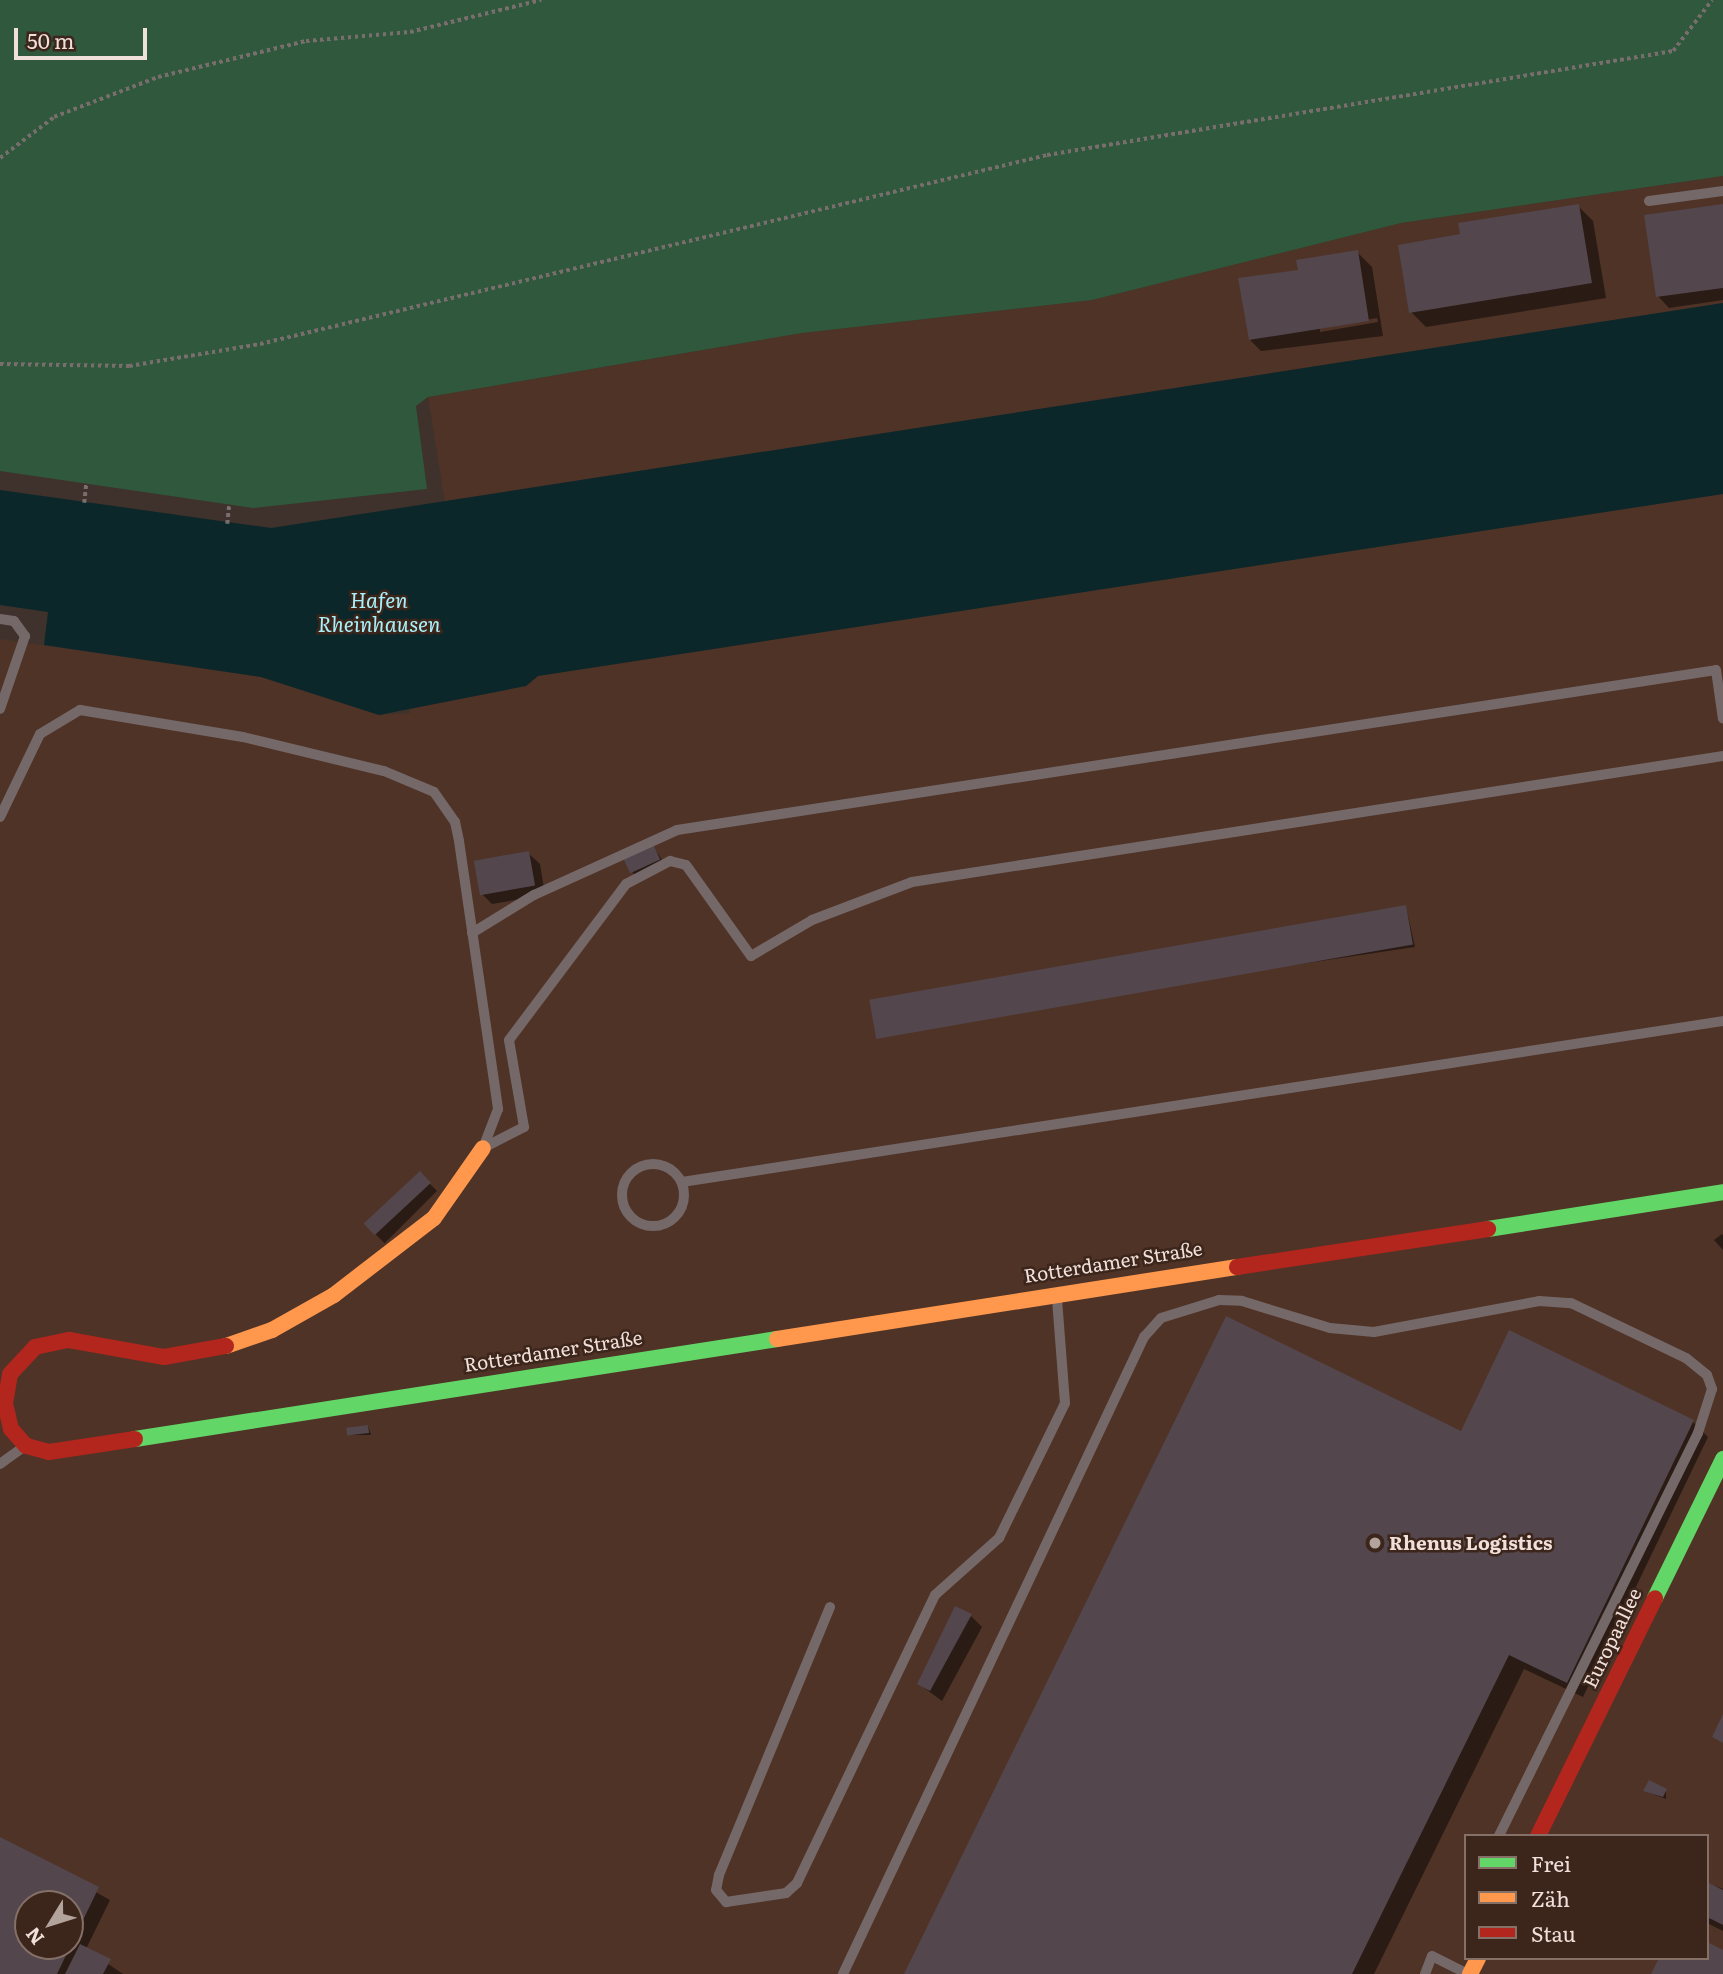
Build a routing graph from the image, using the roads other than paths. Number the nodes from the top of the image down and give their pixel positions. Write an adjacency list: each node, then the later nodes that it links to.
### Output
1 (1723, 191): 2 (lane)
2 (1649, 201)
3 (0, 619): 4 (lane)
4 (0, 709)
5 (1723, 719): 8 (lane)
6 (1723, 756): 10 (lane)
7 (0, 817): 8 (lane)
8 (472, 933): 10 (lane)
9 (1723, 1021): 11 (lane)
10 (483, 1149): 14 (street)
11 (682, 1182): 11 (lane)
12 (1723, 1192): 13 (street, Rotterdamer Straße)
13 (1056, 1292): 14 (street, Rotterdamer Straße); 17 (lane)
14 (26, 1446): 16 (lane)
15 (1723, 1459): 19 (street, Europaallee)
16 (0, 1464)
17 (831, 1607)
18 (1500, 1834): 20 (lane)
19 (1539, 1834)
20 (843, 1974)
21 (1424, 1974): 22 (lane)
22 (1469, 1974)

